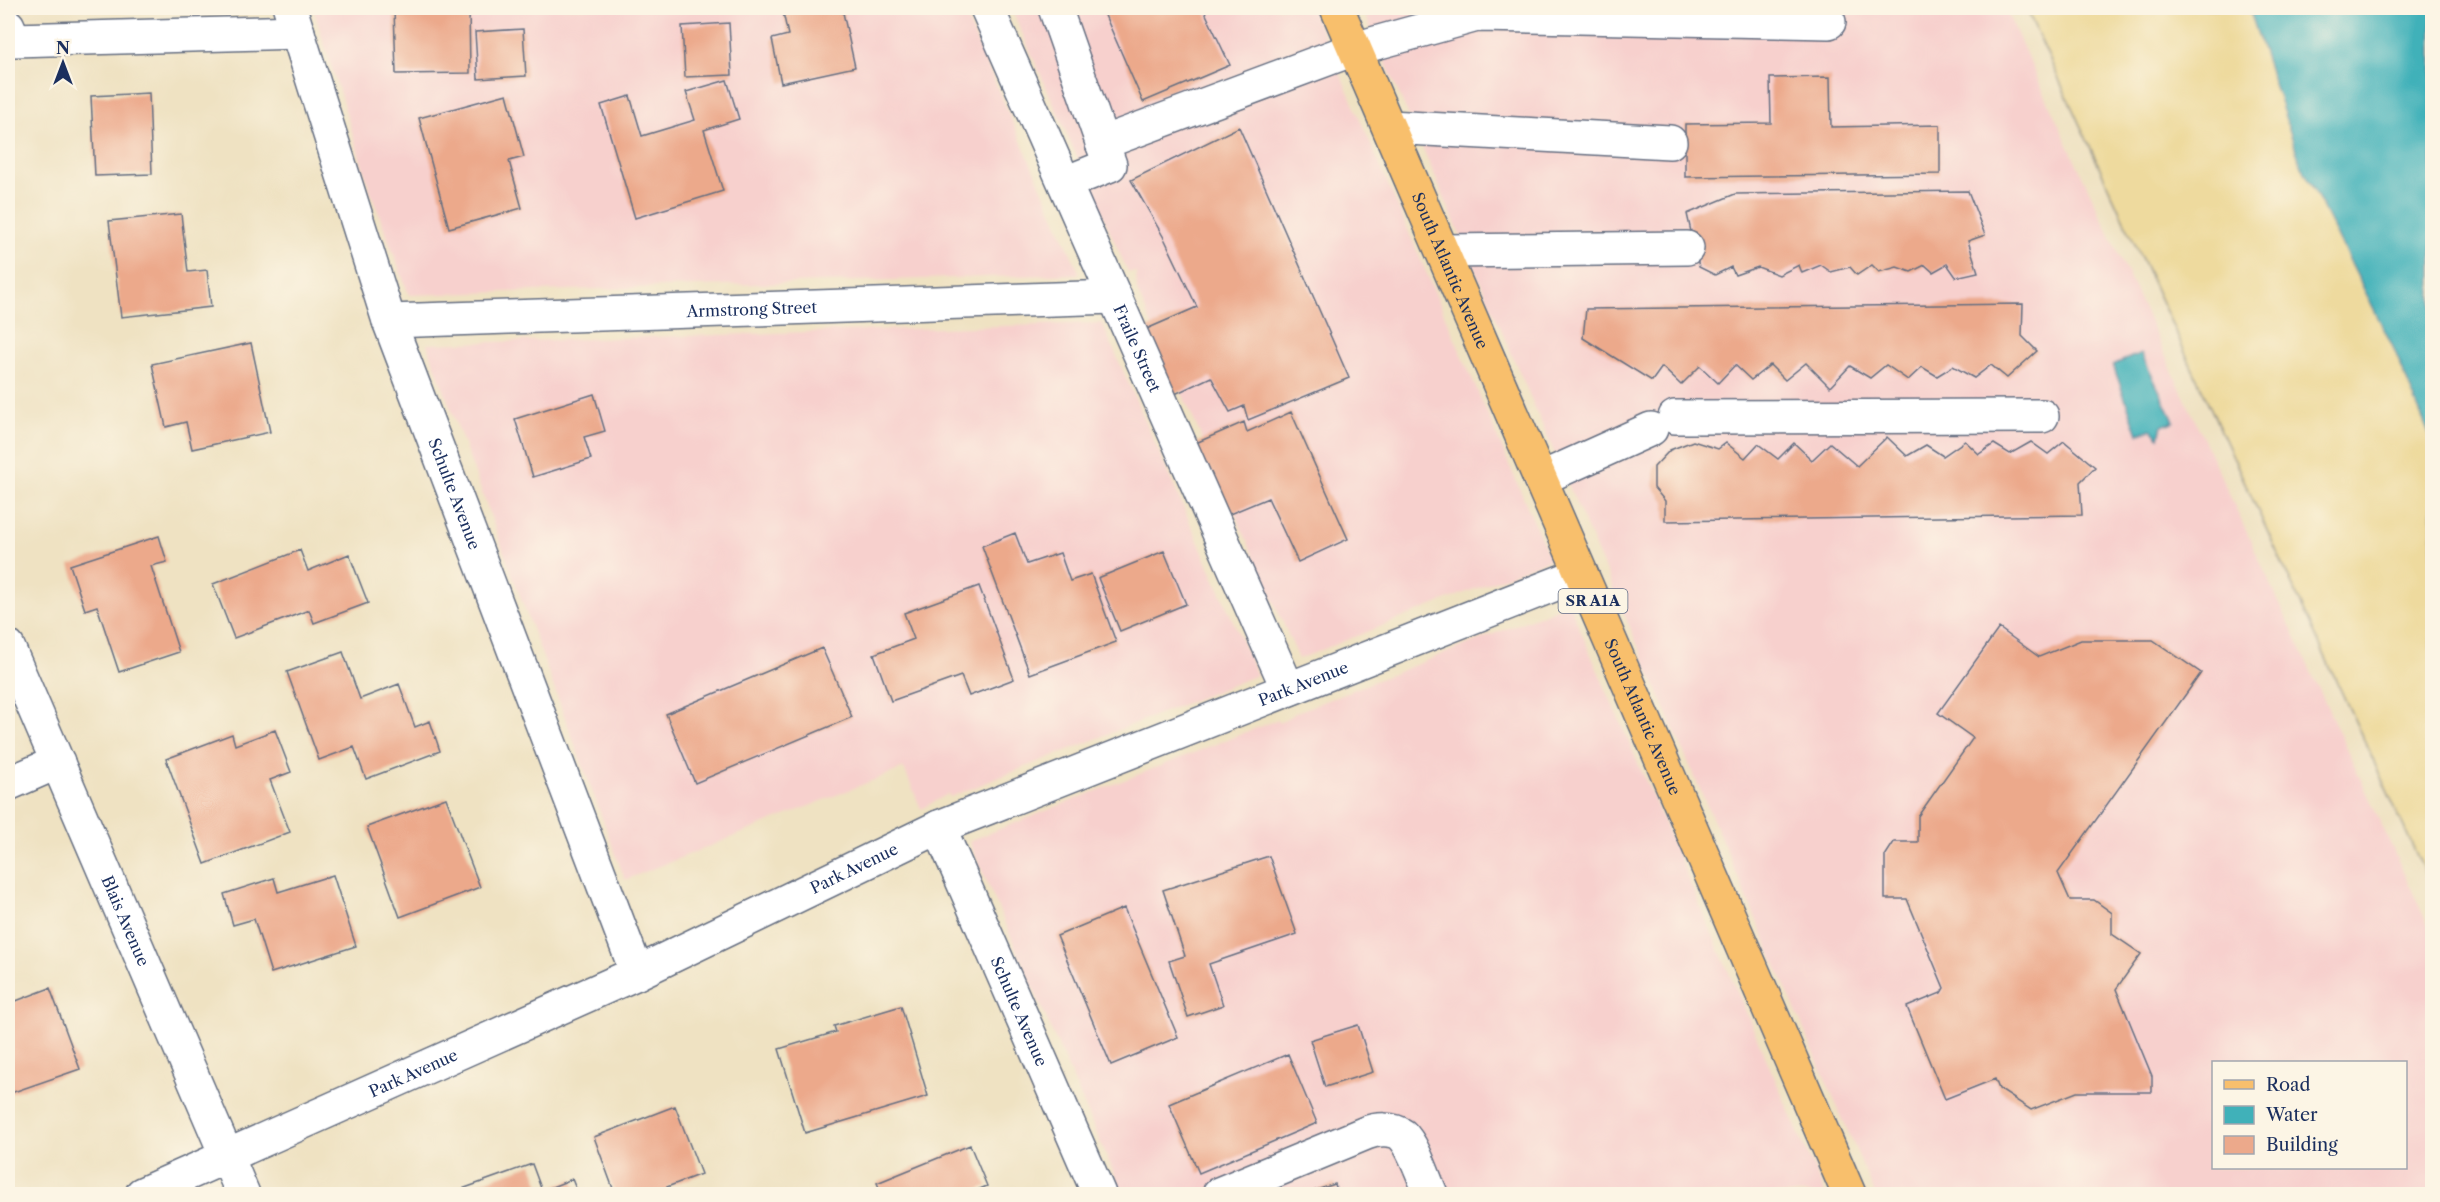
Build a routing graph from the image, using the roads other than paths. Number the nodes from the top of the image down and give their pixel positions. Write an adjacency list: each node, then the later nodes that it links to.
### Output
1 (987, 8): 11 (street, Fraile Street)
2 (1055, 8): 10 (street)
3 (1337, 8): 7 (main road, South Atlantic Avenue / SR A1A)
4 (294, 20): 6 (street); 15 (street, Schulte Avenue)
5 (1829, 22): 7 (street)
6 (8, 26)
7 (1354, 49): 8 (main road, South Atlantic Avenue / SR A1A); 10 (street)
8 (1389, 127): 9 (street); 13 (main road, South Atlantic Avenue / SR A1A)
9 (1670, 142)
10 (1102, 143): 11 (street)
11 (1065, 183): 14 (street, Fraile Street)
12 (1687, 248): 13 (street)
13 (1444, 251): 17 (main road, South Atlantic Avenue / SR A1A)
14 (1115, 297): 15 (street, Armstrong Street); 20 (street, Fraile Street)
15 (389, 321): 24 (street, Schulte Avenue)
16 (2042, 416): 17 (street)
17 (1540, 479): 18 (main road, South Atlantic Avenue / SR A1A)
18 (1581, 574): 20 (street, Park Avenue); 31 (main road, South Atlantic Avenue / SR A1A)
19 (8, 647): 21 (street, Blais Avenue)
20 (1288, 689): 23 (street, Park Avenue)
21 (58, 762): 22 (street); 25 (street, Blais Avenue)
22 (8, 784)
23 (939, 827): 24 (street, Park Avenue); 28 (street, Schulte Avenue)
24 (637, 973): 25 (street, Park Avenue)
25 (227, 1157): 26 (street, Park Avenue); 27 (street, Blais Avenue)
26 (142, 1194)
27 (243, 1194)
28 (1099, 1194)
29 (1219, 1194): 30 (street)
30 (1431, 1194)
31 (1849, 1194)

